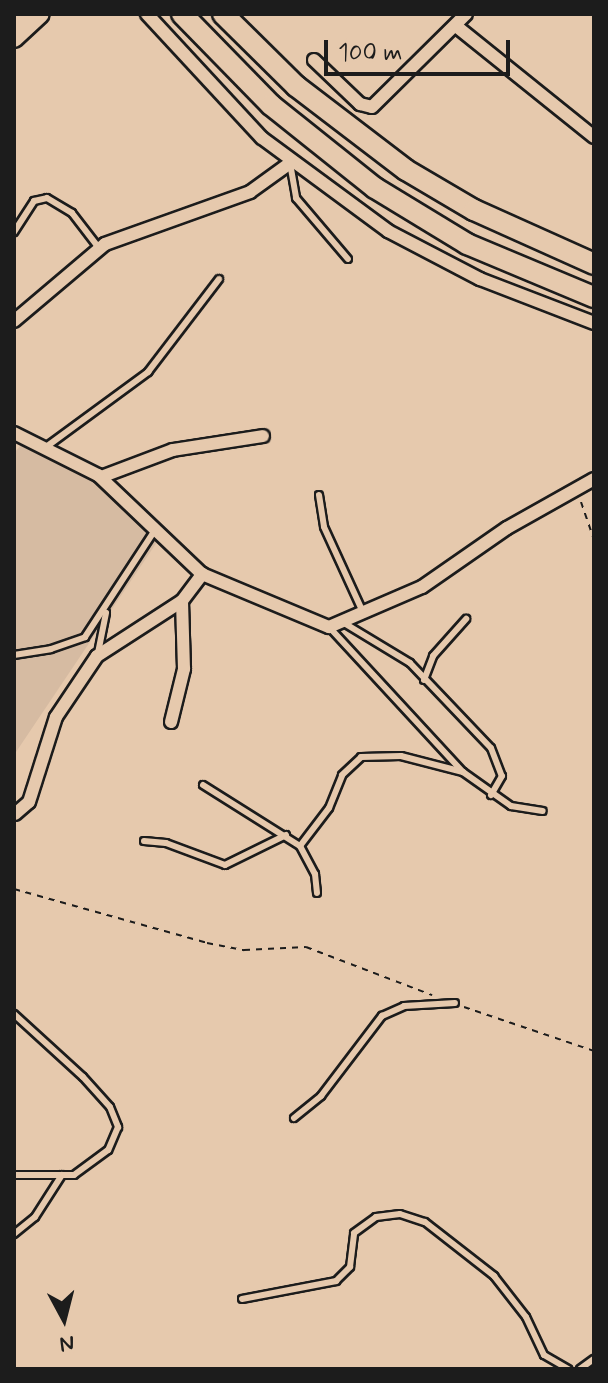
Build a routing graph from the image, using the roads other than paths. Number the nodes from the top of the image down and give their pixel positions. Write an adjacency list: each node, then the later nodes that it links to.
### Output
1 (19, 14): 7 (street)
2 (40, 14): 9 (street)
3 (147, 14): 12 (street)
4 (182, 14): 18 (main road)
5 (466, 14): 8 (street)
6 (227, 17): 16 (main road)
7 (14, 19)
8 (456, 26): 10 (street); 11 (street)
9 (14, 38)
10 (314, 60)
11 (594, 137)
12 (290, 163): 14 (street); 15 (lane); 20 (street)
13 (14, 232): 14 (lane)
14 (99, 248): 19 (street)
15 (348, 259)
16 (594, 264)
17 (219, 279): 23 (lane)
18 (594, 297)
19 (14, 321)
20 (594, 323)
21 (14, 433): 23 (street)
22 (263, 436): 24 (street)
23 (46, 447): 24 (street)
24 (101, 477): 27 (street)
25 (594, 479): 31 (street)
26 (319, 495): 31 (lane)
27 (155, 530): 28 (street); 30 (lane)
28 (202, 574): 29 (street); 34 (street)
29 (182, 601): 36 (street); 38 (street)
30 (107, 610): 35 (lane); 36 (lane)
31 (364, 615): 33 (street)
32 (466, 619): 37 (lane)
33 (344, 623): 34 (street); 37 (lane)
34 (329, 627): 39 (lane)
35 (14, 655)
36 (97, 656): 43 (street)
37 (424, 680): 41 (lane)
38 (171, 722)
39 (463, 772): 41 (lane); 46 (lane)
40 (203, 785): 44 (lane)
41 (491, 795): 42 (lane)
42 (543, 811)
43 (15, 814)
44 (286, 835): 45 (lane); 46 (lane)
45 (144, 841)
46 (300, 846): 47 (lane)
47 (317, 893)
48 (455, 1003): 50 (lane)
49 (14, 1014): 52 (lane)
50 (294, 1118)
51 (14, 1175): 52 (lane)
52 (62, 1175): 53 (lane)
53 (14, 1234)
54 (242, 1299): 56 (lane)
55 (594, 1359): 57 (lane)
56 (568, 1369)
57 (580, 1369)

